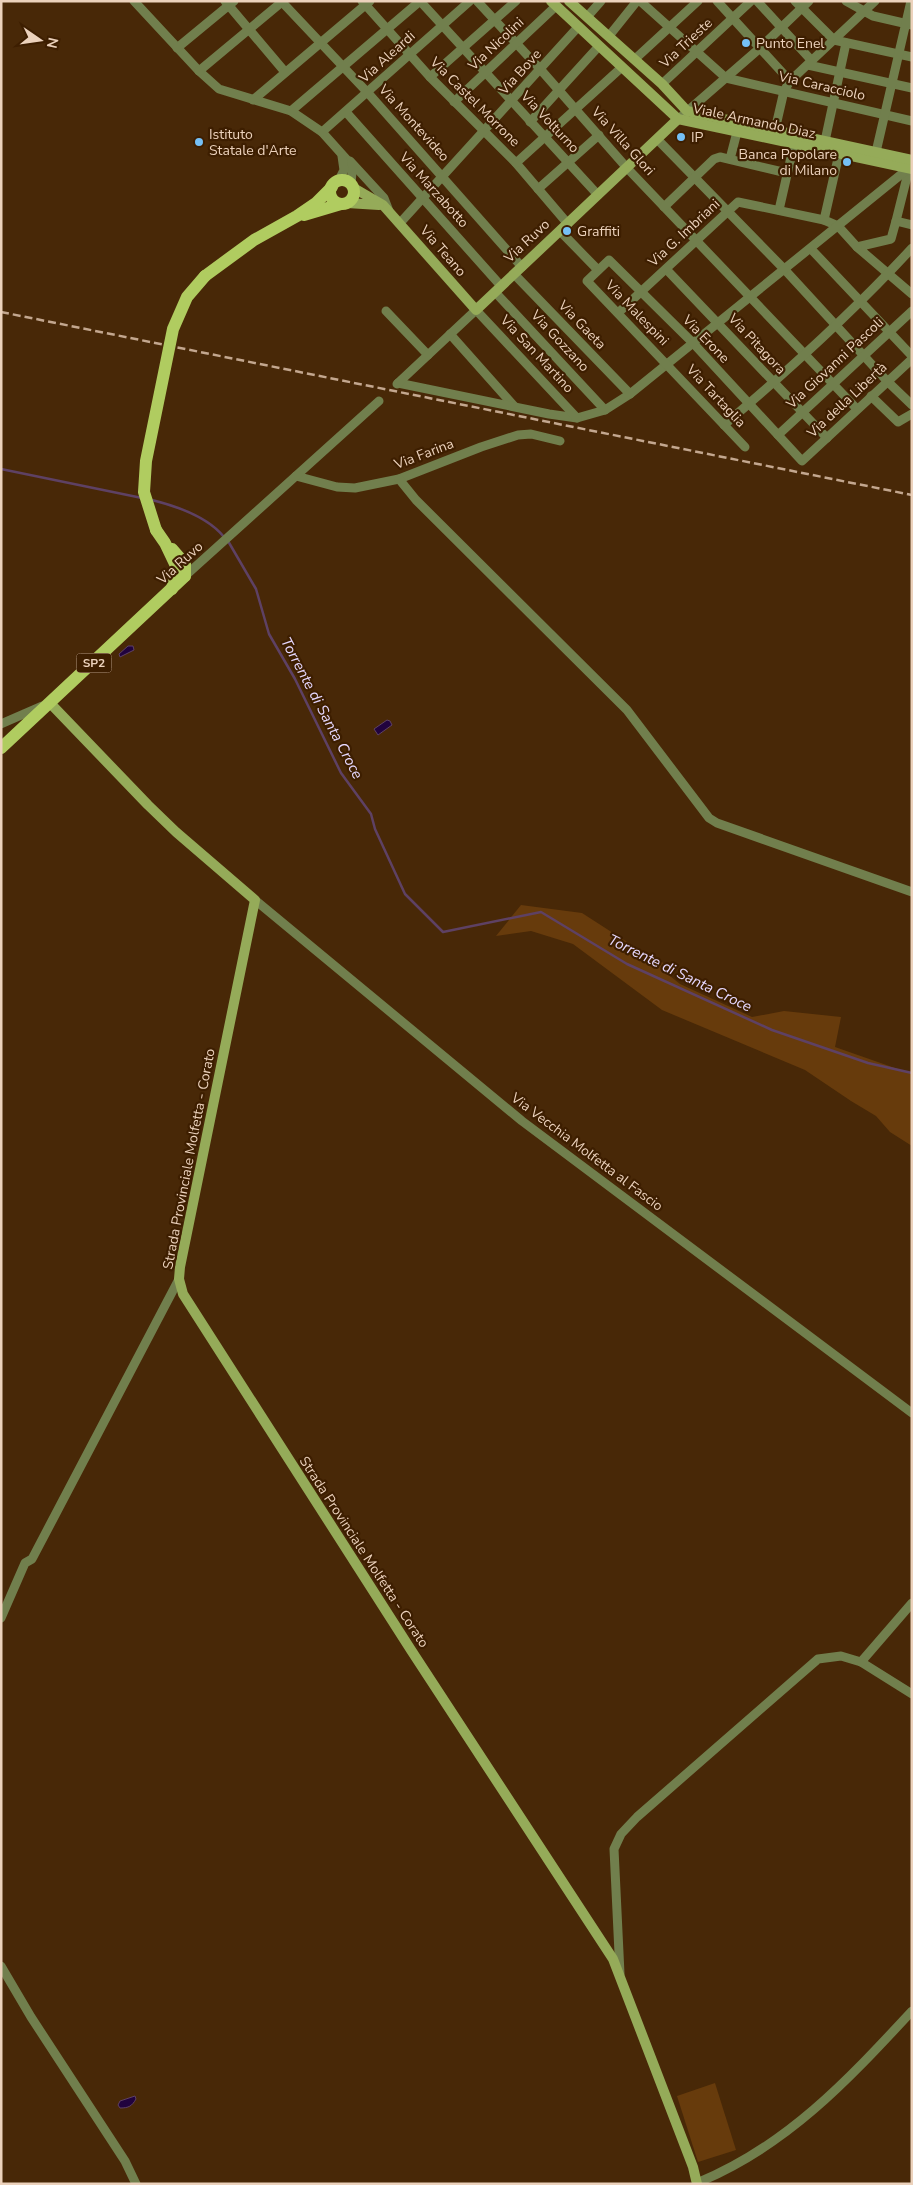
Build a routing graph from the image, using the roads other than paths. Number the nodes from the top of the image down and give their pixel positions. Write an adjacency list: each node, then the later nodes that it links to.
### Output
1 (420, 1): 27 (street, Via Volturno); 31 (street)
2 (470, 1): 27 (street, Via Aleardi)
3 (477, 1): 25 (street, Via Villa Glori)
4 (516, 1): 25 (street)
5 (569, 1): 23 (street)
6 (601, 1): 23 (street)
7 (639, 1): 29 (street); 33 (street)
8 (698, 1): 29 (street)
9 (717, 1): 24 (street)
10 (751, 1): 24 (street, Via Trieste)
11 (757, 1): 30 (street)
12 (809, 1): 21 (street)
13 (846, 1): 22 (street)
14 (875, 1): 22 (street)
15 (911, 1): 26 (street)
16 (137, 2): 39 (street, Via Teano)
17 (282, 2): 32 (street); 36 (street, Via Montevideo)
18 (229, 3): 32 (street); 39 (street)
19 (366, 3): 31 (street, Via Castel Morrone); 36 (street)
20 (553, 4): 28 (street); 37 (street, Via Nicolini)
21 (798, 5): 30 (street); 34 (street)
22 (864, 11): 26 (street); 34 (street)
23 (587, 17): 33 (street)
24 (732, 18): 41 (street); 42 (street, Via Trieste)
25 (494, 21): 37 (street, Via Villa Glori); 40 (street)
26 (909, 24): 43 (street)
27 (441, 26): 40 (street, Via Volturno); 44 (street, Via Aleardi)
28 (578, 27): 38 (street); 50 (street, Via Bove)
29 (670, 27): 42 (street); 46 (street)
30 (782, 27): 41 (street); 47 (street)
31 (388, 29): 44 (street, Via Castel Morrone); 48 (street)
32 (250, 30): 51 (street); 52 (street)
33 (609, 36): 46 (street)
34 (834, 40): 35 (street); 47 (street)
35 (846, 43): 43 (street); 54 (street)
36 (320, 44): 48 (street, Via Montevideo); 52 (street)
37 (516, 44): 50 (street, Via Villa Glori); 53 (street, Via Nicolini)
38 (600, 46): 49 (street); 61 (street)
39 (177, 48): 51 (street, Via Teano)
40 (462, 48): 53 (street, Via Volturno); 55 (street)
41 (760, 48): 56 (street); 57 (street)
42 (697, 52): 56 (street); 58 (street, Via Trieste)
43 (898, 54): 45 (street); 59 (street)
44 (410, 55): 55 (street, Via Castel Morrone); 63 (street, Via Aleardi)
45 (912, 57)
46 (635, 59): 58 (street)
47 (810, 63): 54 (street); 57 (street)
48 (343, 66): 63 (street, Via Montevideo); 69 (street)
49 (621, 68): 68 (street); 73 (street)
50 (541, 70): 61 (street, Via Villa Glori); 65 (street, Via Bove)
51 (199, 71): 64 (street, Via Teano)
52 (286, 72): 64 (street)
53 (486, 72): 65 (street, Via Volturno); 66 (street, Via Nicolini)
54 (840, 72): 59 (street); 67 (street)
55 (430, 77): 66 (street, Via Castel Morrone)
56 (726, 78): 62 (street, Via Caracciolo); 70 (street)
57 (790, 81): 62 (street)
58 (662, 84): 70 (street)
59 (891, 84): 60 (street); 72 (street)
60 (912, 88)
61 (559, 90): 68 (street, Via Villa Glori); 75 (street)
62 (784, 91): 67 (street, Via Caracciolo); 76 (street)
63 (368, 93): 71 (street, Via Aleardi); 94 (street, Via Montevideo)
64 (253, 100): 69 (street, Via Teano)
65 (512, 101): 75 (street, Via Volturno); 78 (street, Via Bove)
66 (454, 102): 78 (street, Via Castel Morrone)
67 (833, 103): 72 (street, Via Caracciolo); 83 (street)
68 (576, 109): 80 (street, Via Villa Glori); 81 (street)
69 (291, 111): 77 (street, Via Teano)
70 (687, 111): 73 (street); 76 (street)
71 (346, 112): 77 (street, Via Aleardi); 100 (street, Via Marzabotto)
72 (884, 114): 74 (street, Via Caracciolo); 85 (street)
73 (678, 119): 79 (street, Viale Armando Diaz); 82 (street, Via Ruvo)
74 (912, 120)
75 (530, 122): 81 (street, Via Volturno)
76 (775, 130): 83 (street)
77 (322, 132): 86 (street, Via Teano)
78 (484, 132): 91 (street, Via Castel Morrone); 94 (street, Via Bove)
79 (737, 132): 84 (street, Viale Armando Diaz); 88 (street)
80 (599, 135): 89 (street); 92 (street, Via Villa Glori)
81 (545, 137): 89 (street, Via Volturno); 91 (street)
82 (658, 139): 92 (street, Via Ruvo); 95 (street)
83 (825, 141): 85 (street)
84 (794, 144): 87 (street, Viale Armando Diaz); 93 (street)
85 (876, 152): 90 (street)
86 (343, 154): 96 (street); 97 (street); 102 (street, Via Teano)
87 (839, 154): 90 (street, Viale Armando Diaz); 107 (street)
88 (730, 159): 93 (street); 95 (street)
89 (568, 162): 98 (street); 99 (street, Via Volturno)
90 (911, 162): 108 (street); 111 (street)
91 (516, 163): 98 (street, Via Castel Morrone)
92 (627, 168): 99 (street, Via Ruvo); 103 (street, Via Villa Glori)
93 (787, 173): 104 (street)
94 (443, 176): 100 (street, Via Bove); 118 (street, Via Montevideo)
95 (695, 178): 103 (street); 105 (street)
96 (335, 184): 97 (main road); 101 (main road); 106 (main road)
97 (352, 186): 101 (main road); 102 (street, Via Teano)
98 (538, 188): 112 (street, Via Castel Morrone)
99 (598, 195): 112 (street, Via Ruvo)
100 (423, 199): 109 (street, Via Bove); 122 (street, Via Marzabotto)
101 (344, 203): 102 (street); 106 (main road)
102 (386, 208): 109 (street, Via Teano)
103 (664, 208): 113 (street, Via Villa Glori)
104 (779, 210): 105 (street, Via G. Imbriani); 107 (street, Via G. Imbriani)
105 (727, 212): 113 (street, Via G. Imbriani); 120 (street)
106 (297, 216): 164 (main road, bridge)
107 (824, 220): 111 (street, Via G. Imbriani)
108 (896, 221): 110 (street); 114 (street)
109 (400, 223): 127 (street, Via Teano)
110 (912, 224)
111 (838, 226): 114 (street); 116 (street)
112 (564, 227): 118 (street, Via Ruvo); 119 (street, Via Castel Morrone)
113 (696, 241): 117 (street, Via G. Imbriani); 125 (street, Via Villa Glori)
114 (857, 247): 121 (street)
115 (912, 248): 121 (street)
116 (810, 249): 120 (street); 126 (street)
117 (666, 268): 123 (street, Via G. Imbriani); 131 (street, Via Pitagora)
118 (518, 270): 122 (street, Via Ruvo); 144 (street, Via Gaeta)
119 (598, 270): 123 (street, Via Erone); 130 (street, Via Malespini)
120 (785, 270): 125 (street); 132 (street)
121 (888, 274): 124 (street); 126 (street)
122 (498, 289): 127 (street, Via Ruvo); 151 (street, Via Gozzano)
123 (641, 293): 130 (street, Via G. Imbriani); 135 (street, Via Erone)
124 (912, 294)
125 (751, 297): 131 (street); 136 (street, Via Villa Glori)
126 (860, 301): 132 (street); 133 (street)
127 (476, 310): 134 (street, Via Ruvo); 154 (street, Via San Martino)
128 (386, 311): 137 (street)
129 (912, 311): 133 (street, Via Giovanni Pascoli)
130 (618, 314): 140 (street, Via Malespini)
131 (719, 322): 135 (street); 141 (street, Via Pitagora)
132 (834, 325): 136 (street); 138 (street)
133 (890, 331): 138 (street, Via Giovanni Pascoli); 139 (street)
134 (450, 334): 137 (street, Via Ruvo); 149 (street)
135 (693, 343): 140 (street); 147 (street, Via Erone)
136 (804, 354): 141 (street); 143 (street, Via Villa Glori)
137 (428, 355): 149 (street, Via Ruvo)
138 (863, 355): 142 (street); 143 (street, Via Giovanni Pascoli)
139 (912, 358): 142 (street, Via della Libertà)
140 (667, 365): 144 (street); 155 (street, Via Tartaglia)
141 (773, 381): 147 (street); 152 (street, Via Pitagora)
142 (887, 382): 145 (street, Via della Libertà); 148 (street)
143 (832, 384): 150 (street, Via Villa Glori); 152 (street, Via Giovanni Pascoli)
144 (630, 394): 151 (street)
145 (871, 396): 150 (street, Via della Libertà); 153 (street)
146 (379, 401): 161 (street, Via Ruvo)
147 (748, 404): 155 (street); 156 (street, Via Erone)
148 (912, 404)
149 (514, 406): 154 (street)
150 (857, 409): 157 (street, Via della Libertà)
151 (605, 410): 154 (street)
152 (801, 413): 156 (street, Via Giovanni Pascoli); 157 (street, Via Pitagora)
153 (912, 414)
154 (577, 418)
155 (724, 425): 159 (street, Via Tartaglia)
156 (778, 435): 160 (street, Via Erone)
157 (826, 438): 160 (street, Via della Libertà)
158 (560, 441): 162 (street, Via Farina)
159 (745, 447)
160 (802, 461)
161 (296, 476): 162 (street, Via Farina); 163 (street, Via Ruvo)
162 (400, 479): 170 (street)
163 (209, 557): 164 (street); 165 (street, Via Ruvo)
164 (179, 562): 165 (main road); 166 (main road)
165 (185, 576): 166 (main road, Via Ruvo / SP2)
166 (172, 589): 167 (main road, Via Ruvo / SP2)
167 (50, 703): 168 (street); 169 (main road, Via Ruvo / SP2); 171 (street)
168 (1, 724)
169 (1, 748)
170 (912, 892)
171 (255, 900): 172 (street, Strada Provinciale Molfetta - Corato); 173 (street, Via Vecchia Molfetta al Fascio)
172 (179, 1279): 175 (street); 179 (street, Strada Provinciale Molfetta - Corato)
173 (912, 1414)
174 (912, 1603): 176 (street)
175 (1, 1618)
176 (861, 1662): 177 (street); 179 (street)
177 (912, 1694)
178 (1, 1966): 182 (street)
179 (620, 1974): 181 (street, Strada Provinciale Molfetta - Corato)
180 (912, 2011): 181 (street)
181 (697, 2183)
182 (136, 2184)

